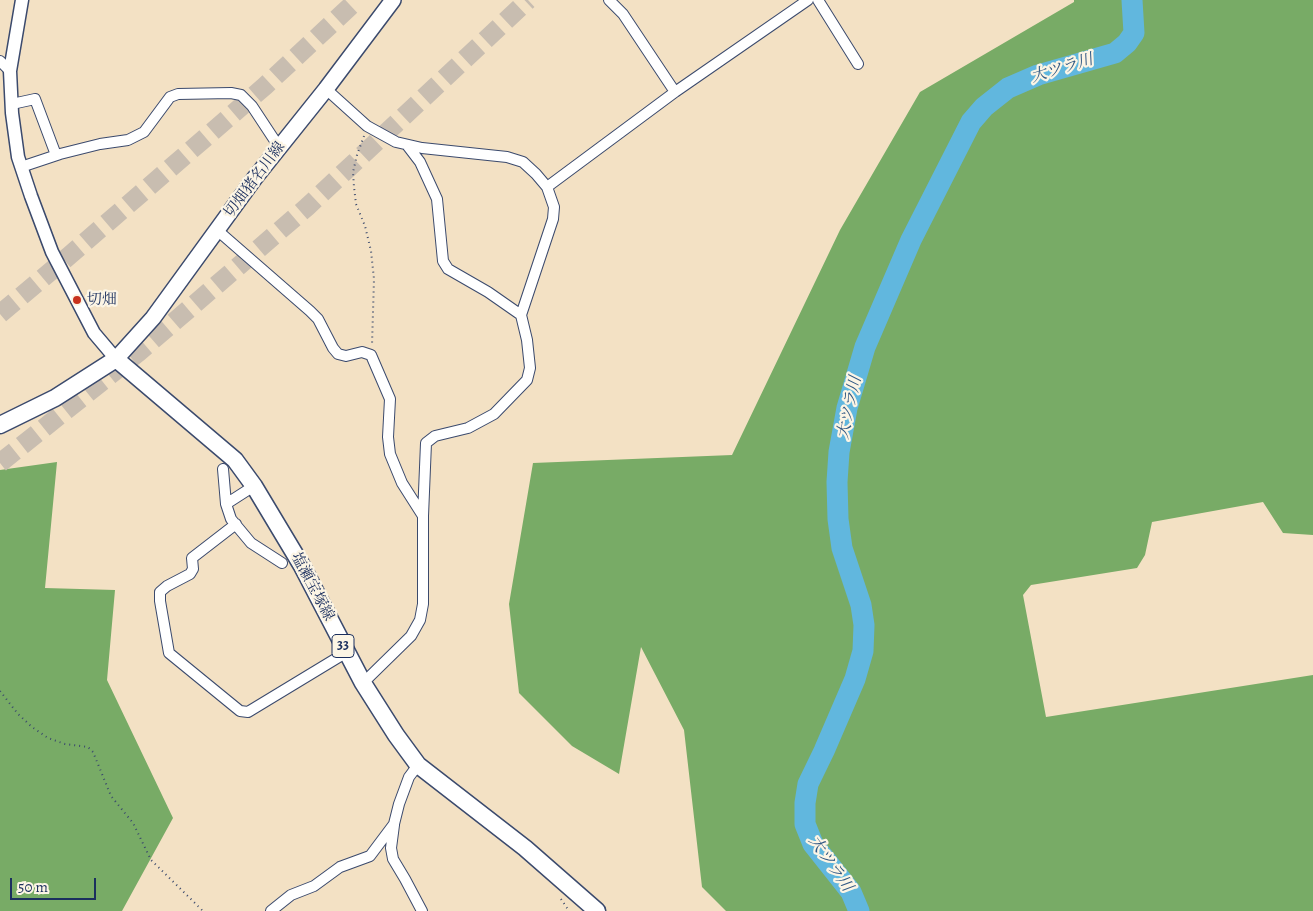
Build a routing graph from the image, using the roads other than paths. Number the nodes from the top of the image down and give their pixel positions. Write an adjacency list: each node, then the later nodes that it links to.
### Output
1 (22, 0): 8 (street)
2 (393, 0): 9 (main road, 切畑猪名川線)
3 (609, 0): 10 (street)
4 (808, 0): 10 (street)
5 (818, 0): 7 (street)
6 (0, 61): 8 (street)
7 (858, 64)
8 (7, 75): 11 (street)
9 (326, 89): 12 (street); 13 (main road, 切畑猪名川線)
10 (675, 92): 16 (street)
11 (12, 104): 14 (street); 15 (street)
12 (407, 145): 16 (street); 18 (street)
13 (279, 147): 14 (street); 17 (main road, 切畑猪名川線)
14 (56, 155): 15 (street)
15 (21, 167): 19 (street)
16 (547, 187): 18 (street)
17 (217, 230): 19 (main road, 切畑猪名川線); 24 (street)
18 (521, 315): 24 (street)
19 (116, 359): 20 (main road); 22 (main road, 塩瀬宝塚線 / 33)
20 (0, 425)
21 (223, 469): 23 (street)
22 (254, 486): 23 (street); 27 (main road, 塩瀬宝塚線 / 33)
23 (226, 504): 25 (street)
24 (423, 516): 28 (street)
25 (236, 524): 26 (street); 27 (street)
26 (282, 563)
27 (347, 652): 28 (main road, 塩瀬宝塚線 / 33)
28 (363, 683): 29 (main road, 塩瀬宝塚線 / 33)
29 (418, 765): 30 (street); 33 (main road, 塩瀬宝塚線 / 33)
30 (394, 824): 31 (street); 32 (street)
31 (271, 911)
32 (422, 911)
33 (598, 911)

